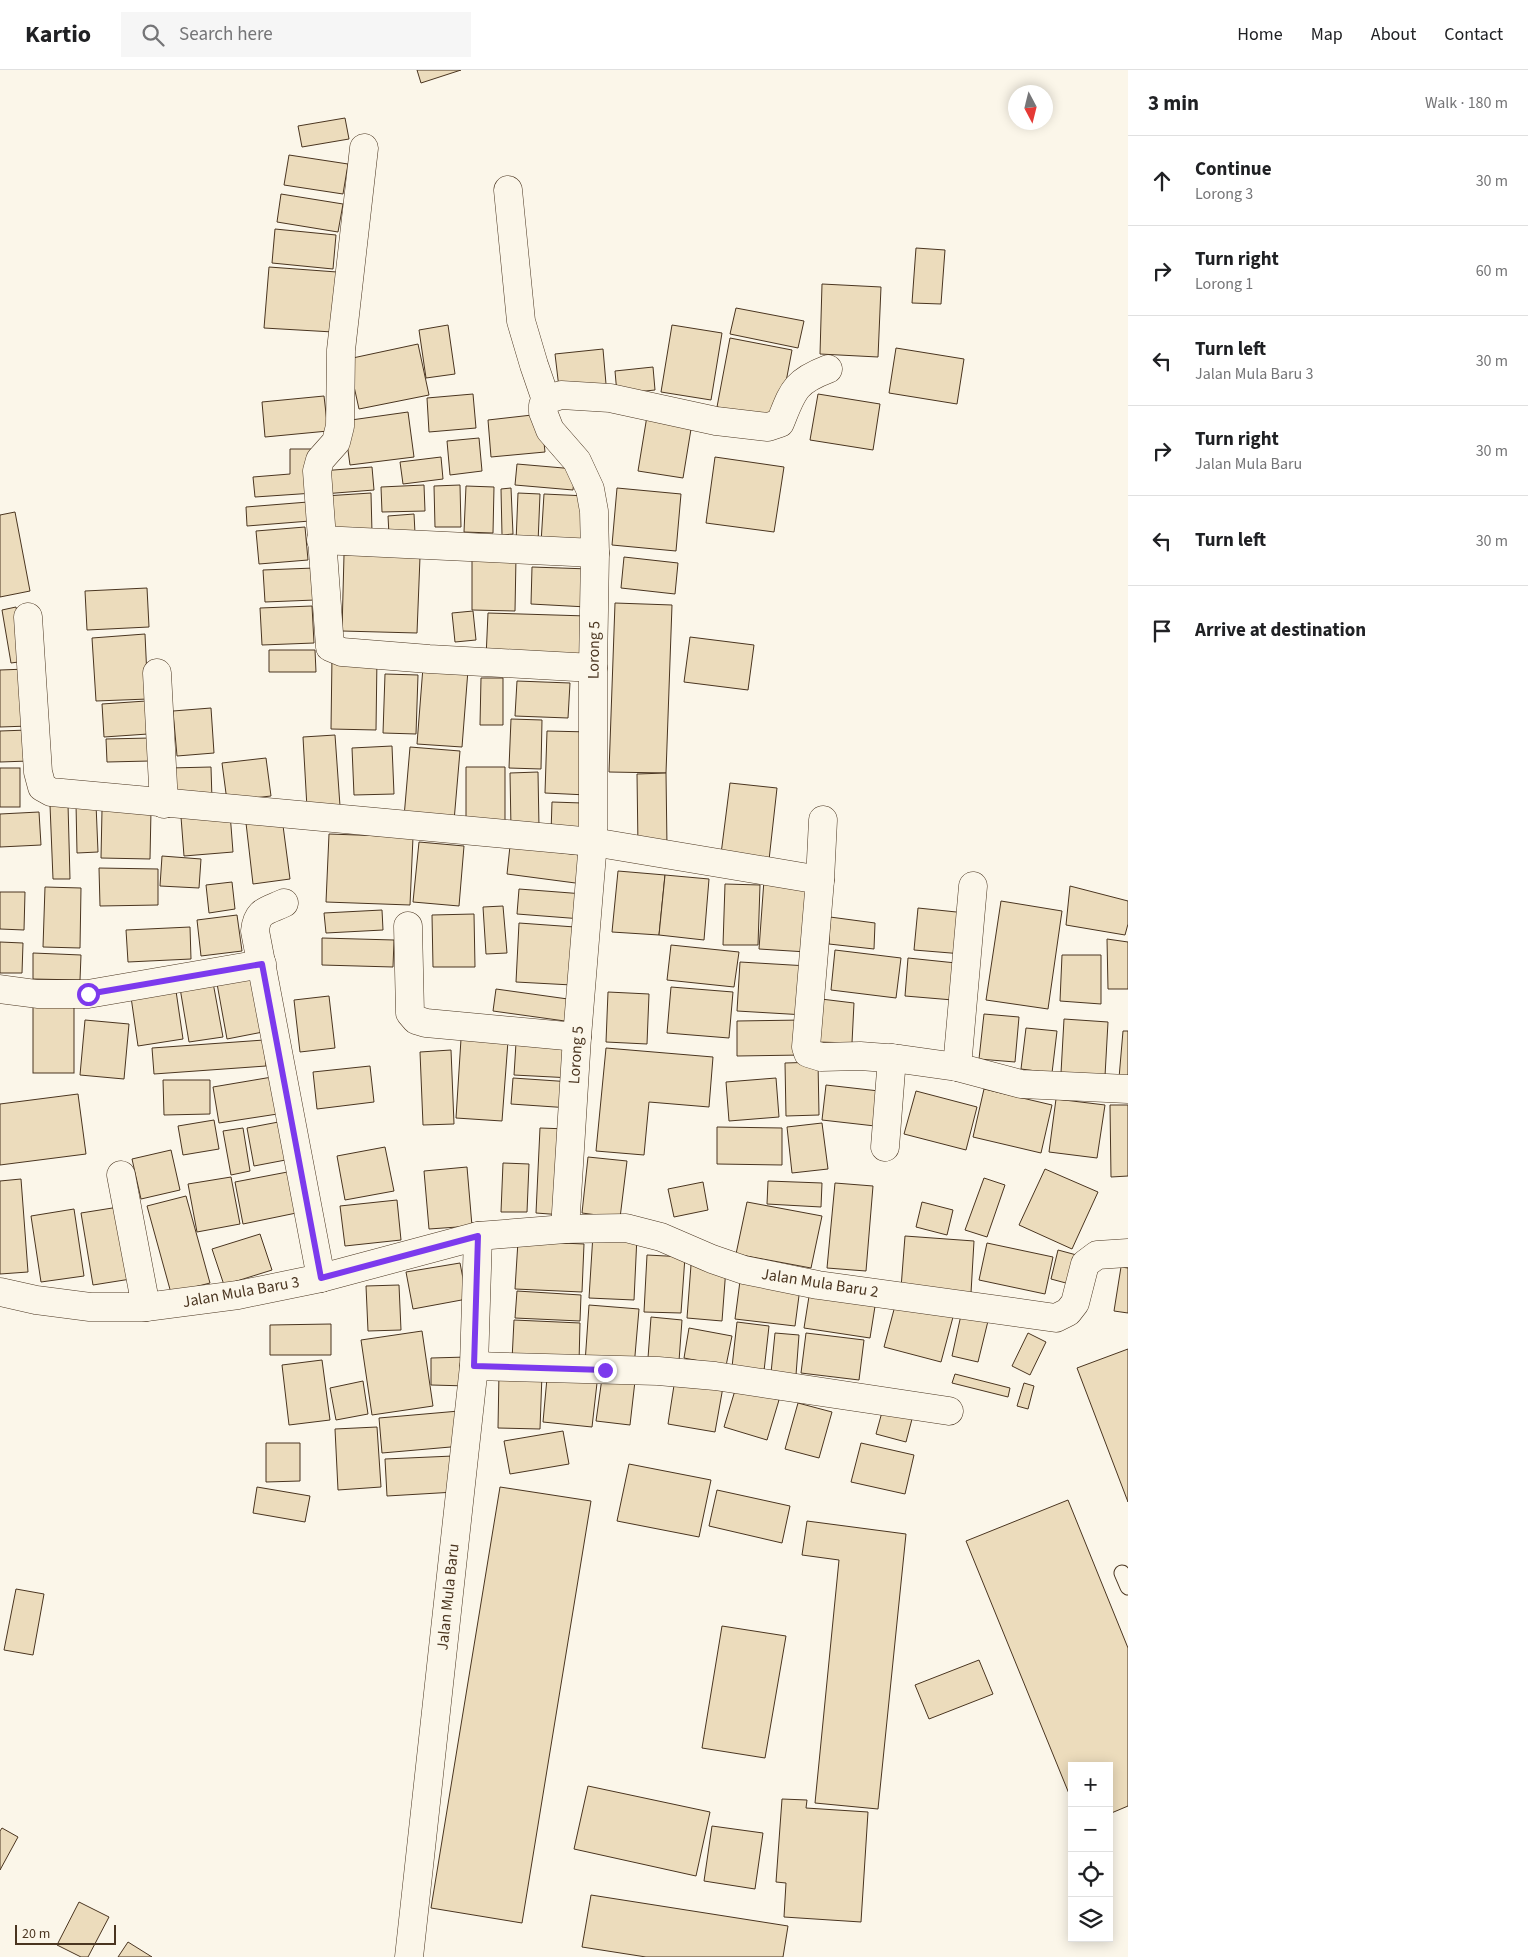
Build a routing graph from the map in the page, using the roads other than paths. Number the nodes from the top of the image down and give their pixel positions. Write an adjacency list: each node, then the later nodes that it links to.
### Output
1 (364, 148): 5 (street)
2 (508, 190): 4 (street, Lorong 5)
3 (828, 369): 4 (street)
4 (546, 400): 6 (street, Lorong 5)
5 (321, 540): 6 (street); 8 (street)
6 (595, 552): 8 (street, Lorong 5)
7 (28, 617): 10 (street)
8 (593, 668): 12 (street, Lorong 5)
9 (157, 673): 10 (street)
10 (164, 804): 12 (street)
11 (823, 820): 13 (street)
12 (593, 842): 13 (street); 19 (street, Lorong 5)
13 (820, 880): 20 (street)
14 (973, 886): 21 (street)
15 (284, 903): 17 (street)
16 (408, 926): 19 (street)
17 (262, 964): 18 (street); 28 (street)
18 (0, 988)
19 (577, 1037): 25 (street, Lorong 5)
20 (892, 1058): 21 (street); 23 (street)
21 (956, 1067): 22 (street)
22 (1128, 1089)
23 (885, 1147)
24 (121, 1176): 30 (street)
25 (565, 1229): 26 (street, Jalan Mula Baru 2); 27 (street, Jalan Mula Baru 2)
26 (478, 1236): 28 (street, Jalan Mula Baru 3); 31 (street, Jalan Mula Baru)
27 (1128, 1253)
28 (321, 1278): 30 (street, Jalan Mula Baru 3)
29 (0, 1292): 30 (street, Jalan Mula Baru 3)
30 (146, 1307)
31 (474, 1366): 32 (street); 33 (street, Jalan Mula Baru)
32 (949, 1411)
33 (409, 1957)

